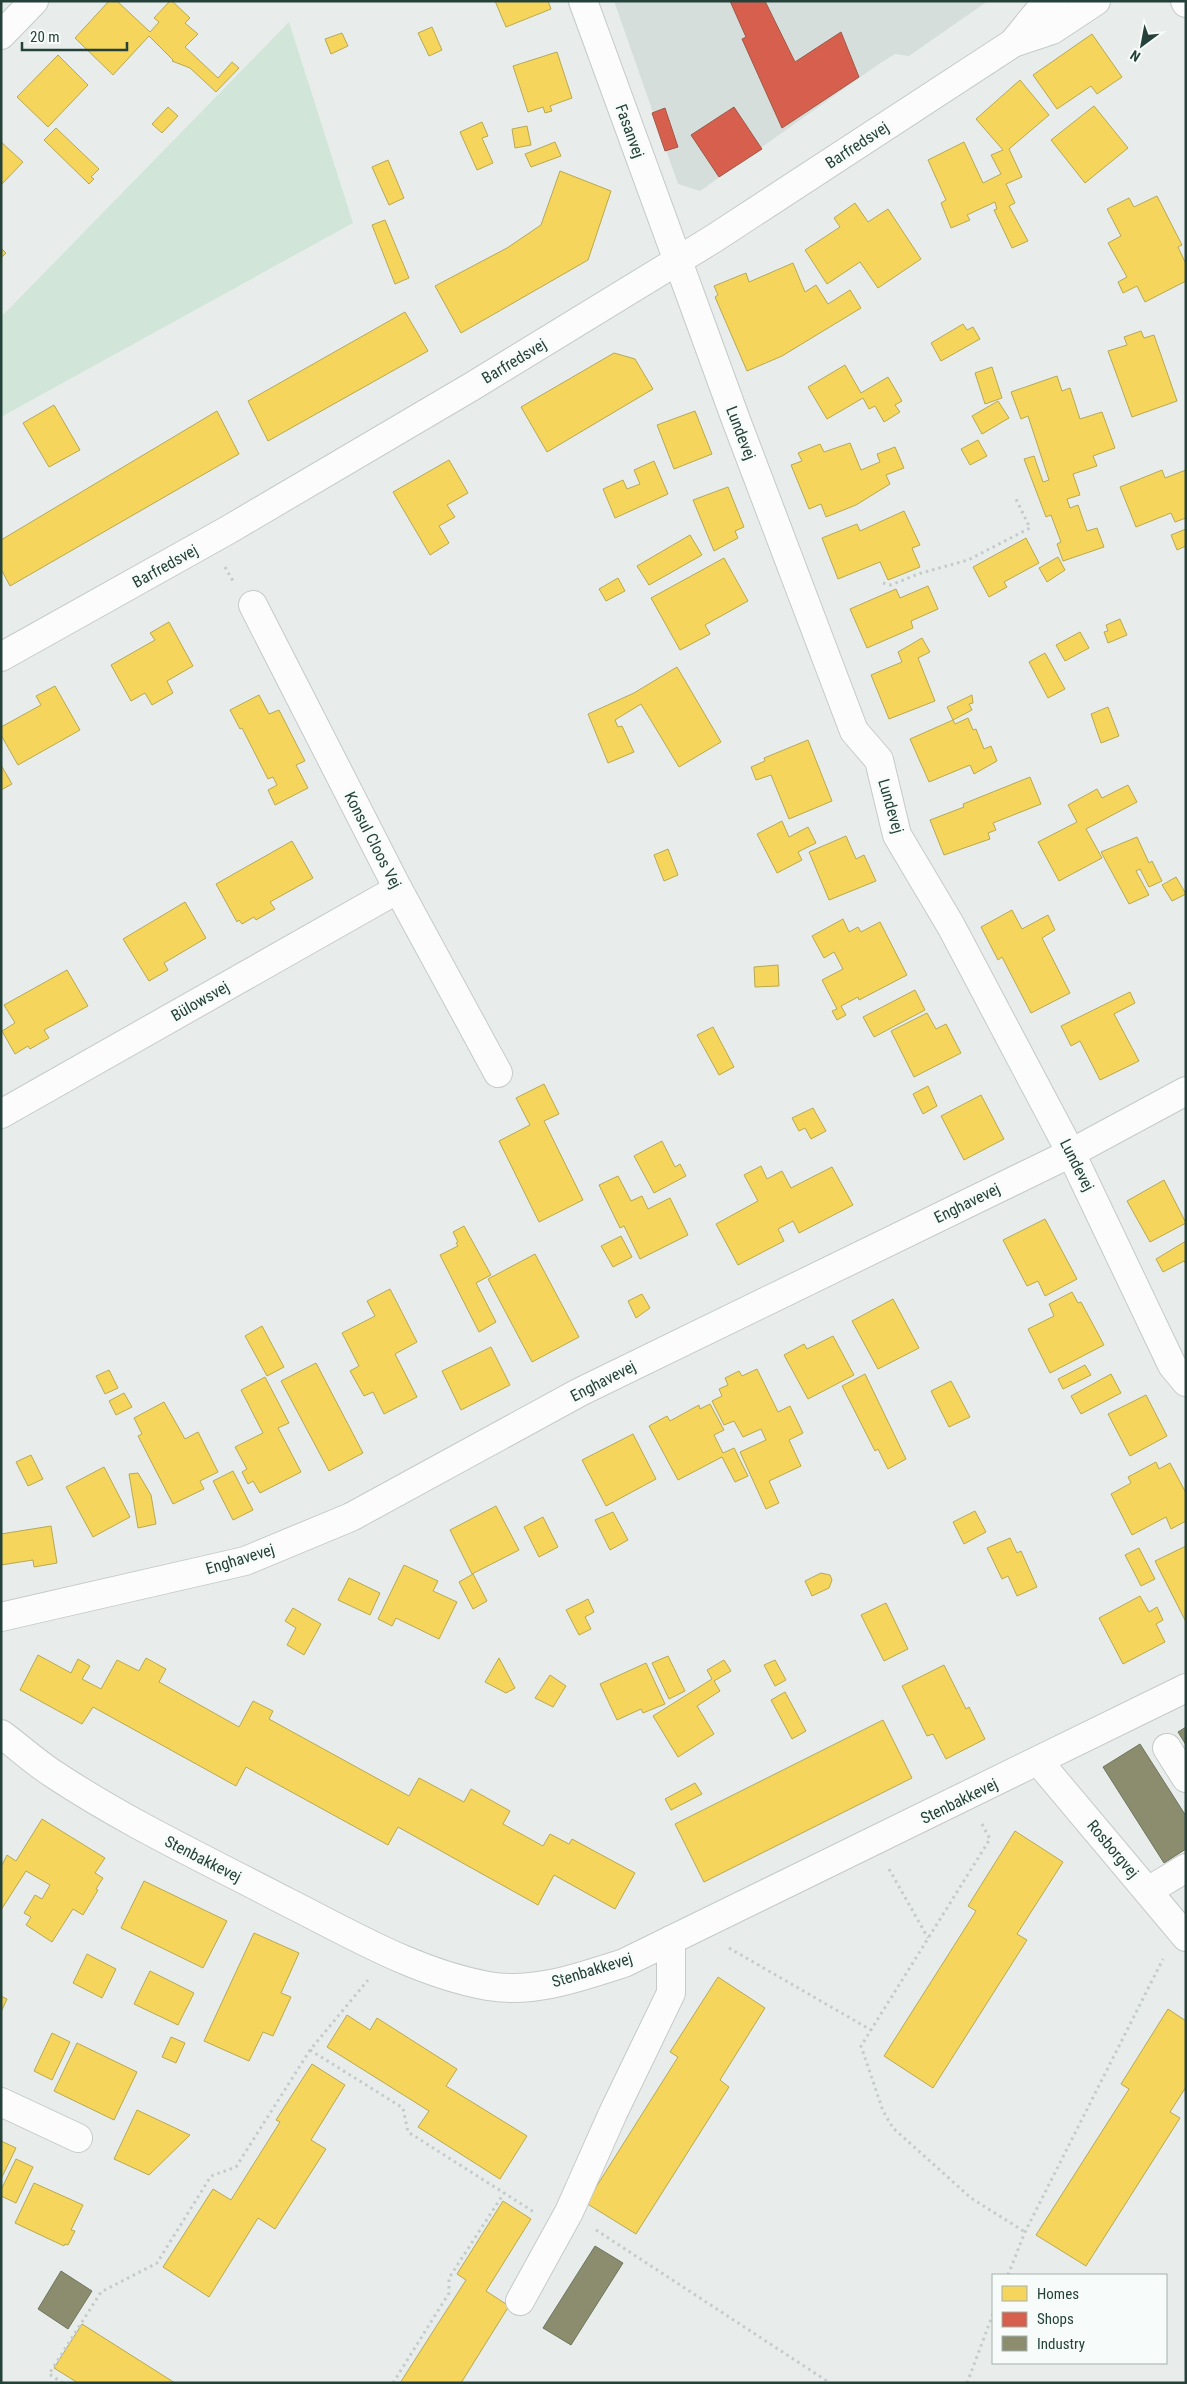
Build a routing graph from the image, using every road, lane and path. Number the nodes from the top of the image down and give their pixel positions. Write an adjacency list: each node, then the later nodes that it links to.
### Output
1 (34, 1): 5 (street)
2 (1054, 1): 6 (street, Barfredsvej)
3 (1096, 1): 6 (street, Barfredsvej)
4 (584, 2): 7 (street, Fasanvej)
5 (1, 35)
6 (1013, 43): 7 (street, Barfredsvej)
7 (677, 262): 9 (street, Barfredsvej); 17 (street, Lundevej)
8 (1016, 499): 10 (path)
9 (210, 541): 11 (path); 12 (street, Barfredsvej)
10 (883, 583)
11 (253, 605): 13 (street, Konsul Cloos Vej)
12 (1, 657)
13 (398, 888): 14 (street, Konsul Cloos Vej); 16 (street, Bülowsvej)
14 (498, 1073)
15 (1186, 1090): 17 (street, Enghavevej)
16 (1, 1114)
17 (1071, 1153): 18 (street, Lundevej); 19 (street, Enghavevej)
18 (1186, 1382)
19 (1, 1617)
20 (1186, 1688): 23 (street, Stenbakkevej)
21 (1, 1734): 33 (street, Stenbakkevej)
22 (1167, 1748): 24 (street)
23 (1039, 1762): 25 (street, Stenbakkevej); 28 (street, Rosborgvej)
24 (1186, 1778)
25 (968, 1796): 26 (street, Stenbakkevej); 31 (path)
26 (873, 1842): 29 (street, Stenbakkevej); 31 (path)
27 (1186, 1868): 28 (street)
28 (1148, 1891): 30 (street, Rosborgvej)
29 (696, 1928): 32 (street, Stenbakkevej); 34 (path)
30 (1182, 1933): 40 (path)
31 (928, 1938): 34 (path)
32 (670, 1940): 33 (street, Stenbakkevej); 39 (street)
33 (390, 1954): 35 (path)
34 (871, 2030): 40 (path)
35 (310, 2050): 38 (path); 44 (path)
36 (1, 2102): 37 (street)
37 (78, 2138)
38 (504, 2193): 39 (path); 45 (path)
39 (564, 2220): 42 (street); 46 (path)
40 (1025, 2232): 41 (path)
41 (1008, 2274)
42 (520, 2301)
43 (992, 2317): 47 (path)
44 (61, 2382)
45 (393, 2383)
46 (830, 2383)
47 (967, 2383)

